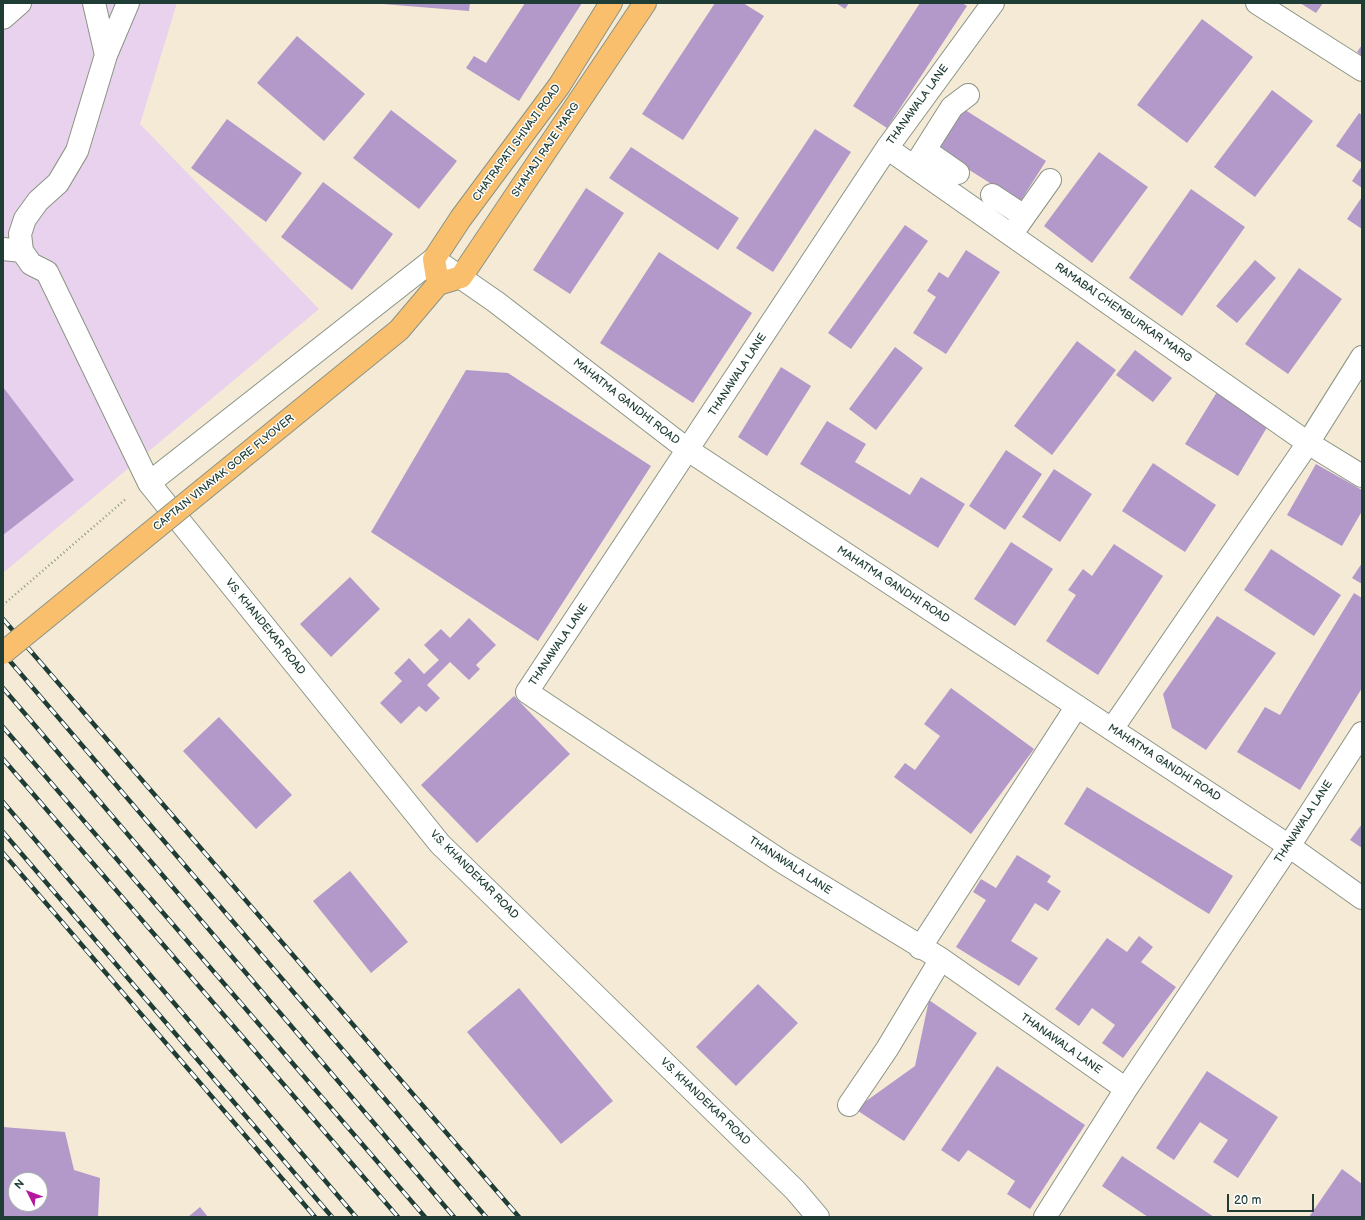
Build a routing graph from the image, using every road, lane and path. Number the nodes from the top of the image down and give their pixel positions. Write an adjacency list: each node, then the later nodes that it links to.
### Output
1 (20, 3): 8 (street)
2 (94, 3): 9 (street)
3 (128, 3): 9 (street)
4 (611, 3): 20 (main road, CHATRAPATI SHIVAJI ROAD)
5 (645, 3): 21 (main road, SHAHAJI RAJE MARG)
6 (993, 3): 12 (street, THANAWALA LANE)
7 (1257, 3): 10 (street)
8 (3, 18)
9 (106, 55): 19 (street)
10 (1362, 70)
11 (968, 95): 13 (street)
12 (887, 148): 13 (street, RAMABAI CHEMBURKAR MARG); 25 (street, THANAWALA LANE)
13 (920, 158): 14 (street); 18 (street, RAMABAI CHEMBURKAR MARG)
14 (958, 173)
15 (1050, 180): 17 (street)
16 (992, 195): 17 (street)
17 (1024, 216): 18 (street)
18 (1011, 235): 24 (street, RAMABAI CHEMBURKAR MARG)
19 (13, 250): 27 (street, V.S. KHANDEKAR ROAD)
20 (434, 259): 21 (street, MAHATMA GANDHI ROAD); 22 (main road); 27 (street)
21 (461, 277): 22 (main road); 25 (street, MAHATMA GANDHI ROAD)
22 (432, 291): 29 (main road, CAPTAIN VINAYAK GORE FLYOVER, bridge)
23 (1362, 357): 24 (street)
24 (1308, 443): 26 (street, RAMABAI CHEMBURKAR MARG); 31 (street)
25 (688, 450): 30 (street, MAHATMA GANDHI ROAD); 35 (street, THANAWALA LANE)
26 (1362, 476)
27 (149, 483): 28 (path); 39 (street, V.S. KHANDEKAR ROAD)
28 (3, 605)
29 (3, 654)
30 (1077, 706): 31 (street, MAHATMA GANDHI ROAD); 35 (street)
31 (1112, 729): 33 (street, MAHATMA GANDHI ROAD)
32 (1362, 733): 33 (street, THANAWALA LANE)
33 (1289, 846): 34 (street, MAHATMA GANDHI ROAD); 37 (street, THANAWALA LANE)
34 (1362, 898)
35 (920, 948): 36 (street, THANAWALA LANE)
36 (941, 959): 37 (street, THANAWALA LANE); 38 (street)
37 (1126, 1089): 40 (street, THANAWALA LANE)
38 (849, 1105)
39 (818, 1217)
40 (1045, 1217)

